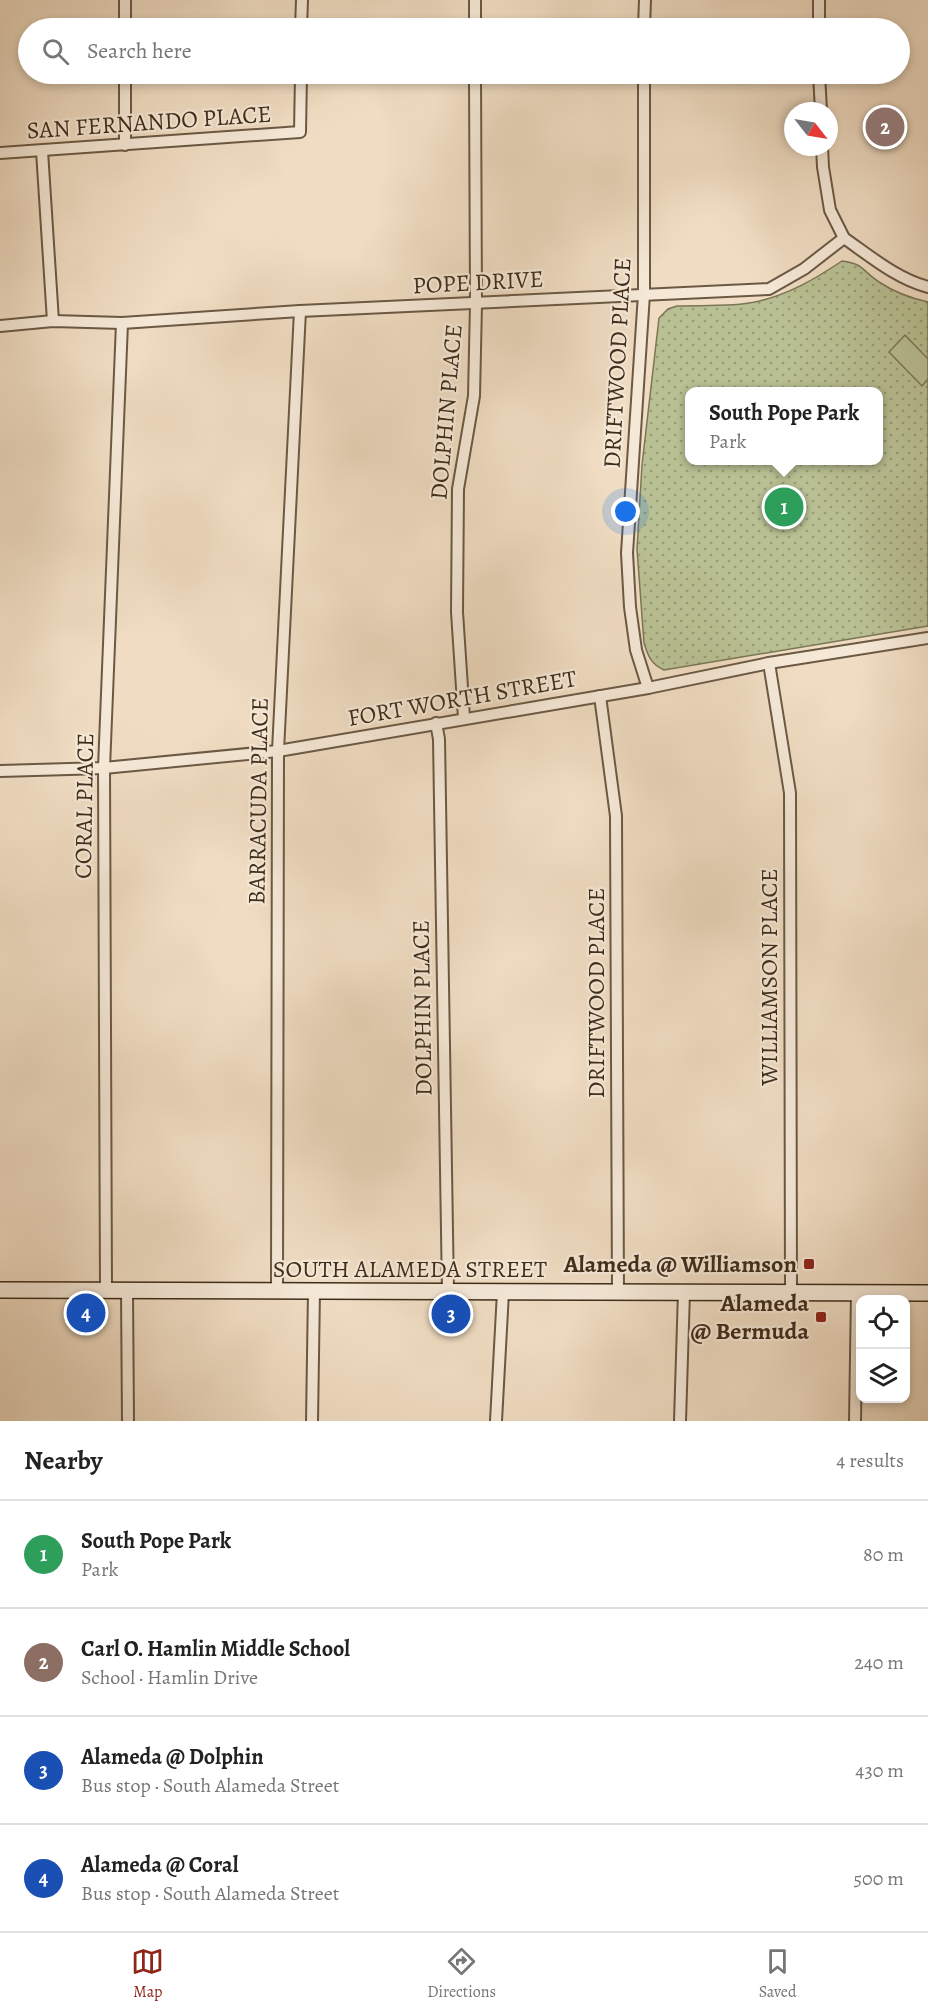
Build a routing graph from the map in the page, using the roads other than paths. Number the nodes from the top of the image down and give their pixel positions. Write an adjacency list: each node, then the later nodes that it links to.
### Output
1 (125, 0): 6 (street)
2 (302, 0): 7 (street)
3 (475, 0): 8 (street)
4 (645, 0): 9 (street)
5 (819, 0): 10 (street)
6 (125, 18)
7 (301, 18)
8 (475, 18)
9 (644, 18)
10 (819, 18)
11 (125, 84): 17 (street)
12 (301, 84): 17 (street, SAN FERNANDO PLACE)
13 (475, 84): 24 (street, DOLPHIN PLACE)
14 (644, 84): 23 (street, DRIFTWOOD PLACE)
15 (820, 84): 16 (street)
16 (821, 102)
17 (125, 145): 18 (street, SAN FERNANDO PLACE)
18 (42, 151): 19 (street, SAN FERNANDO PLACE); 26 (street)
19 (0, 153)
20 (822, 156): 21 (street)
21 (844, 238): 22 (street); 23 (street, POPE DRIVE)
22 (928, 287)
23 (644, 294): 24 (street, POPE DRIVE); 31 (street, DRIFTWOOD PLACE)
24 (476, 304): 25 (street, POPE DRIVE); 33 (street, DOLPHIN PLACE)
25 (300, 311): 27 (street, POPE DRIVE); 35 (street, BARRACUDA PLACE)
26 (53, 321): 27 (street, POPE DRIVE); 28 (street, POPE DRIVE)
27 (122, 323): 36 (street, CORAL PLACE)
28 (0, 326)
29 (928, 638): 30 (street, FORT WORTH STREET)
30 (769, 663): 31 (street, FORT WORTH STREET); 47 (street, WILLIAMSON PLACE)
31 (648, 688): 32 (street, FORT WORTH STREET)
32 (600, 696): 33 (street, FORT WORTH STREET); 45 (street, DRIFTWOOD PLACE)
33 (464, 718): 34 (street, FORT WORTH STREET)
34 (436, 723): 35 (street, FORT WORTH STREET); 43 (street, DOLPHIN PLACE)
35 (278, 751): 36 (street, FORT WORTH STREET); 41 (street, BARRACUDA PLACE)
36 (104, 768): 37 (street, FORT WORTH STREET); 39 (street, CORAL PLACE)
37 (0, 771)
38 (0, 1290): 39 (main road, SOUTH ALAMEDA STREET)
39 (106, 1291): 40 (main road, SOUTH ALAMEDA STREET)
40 (127, 1291): 41 (main road, SOUTH ALAMEDA STREET); 50 (street)
41 (276, 1291): 42 (main road, SOUTH ALAMEDA STREET)
42 (314, 1291): 43 (main road, SOUTH ALAMEDA STREET); 51 (street)
43 (448, 1292): 44 (main road, SOUTH ALAMEDA STREET)
44 (503, 1292): 45 (main road, SOUTH ALAMEDA STREET); 52 (street)
45 (618, 1292): 46 (main road, SOUTH ALAMEDA STREET)
46 (684, 1292): 47 (main road, SOUTH ALAMEDA STREET); 53 (street)
47 (791, 1293): 48 (main road, SOUTH ALAMEDA STREET)
48 (857, 1293): 49 (main road, SOUTH ALAMEDA STREET); 54 (street)
49 (928, 1293)
50 (128, 1421)
51 (312, 1421)
52 (496, 1421)
53 (680, 1421)
54 (855, 1421)

